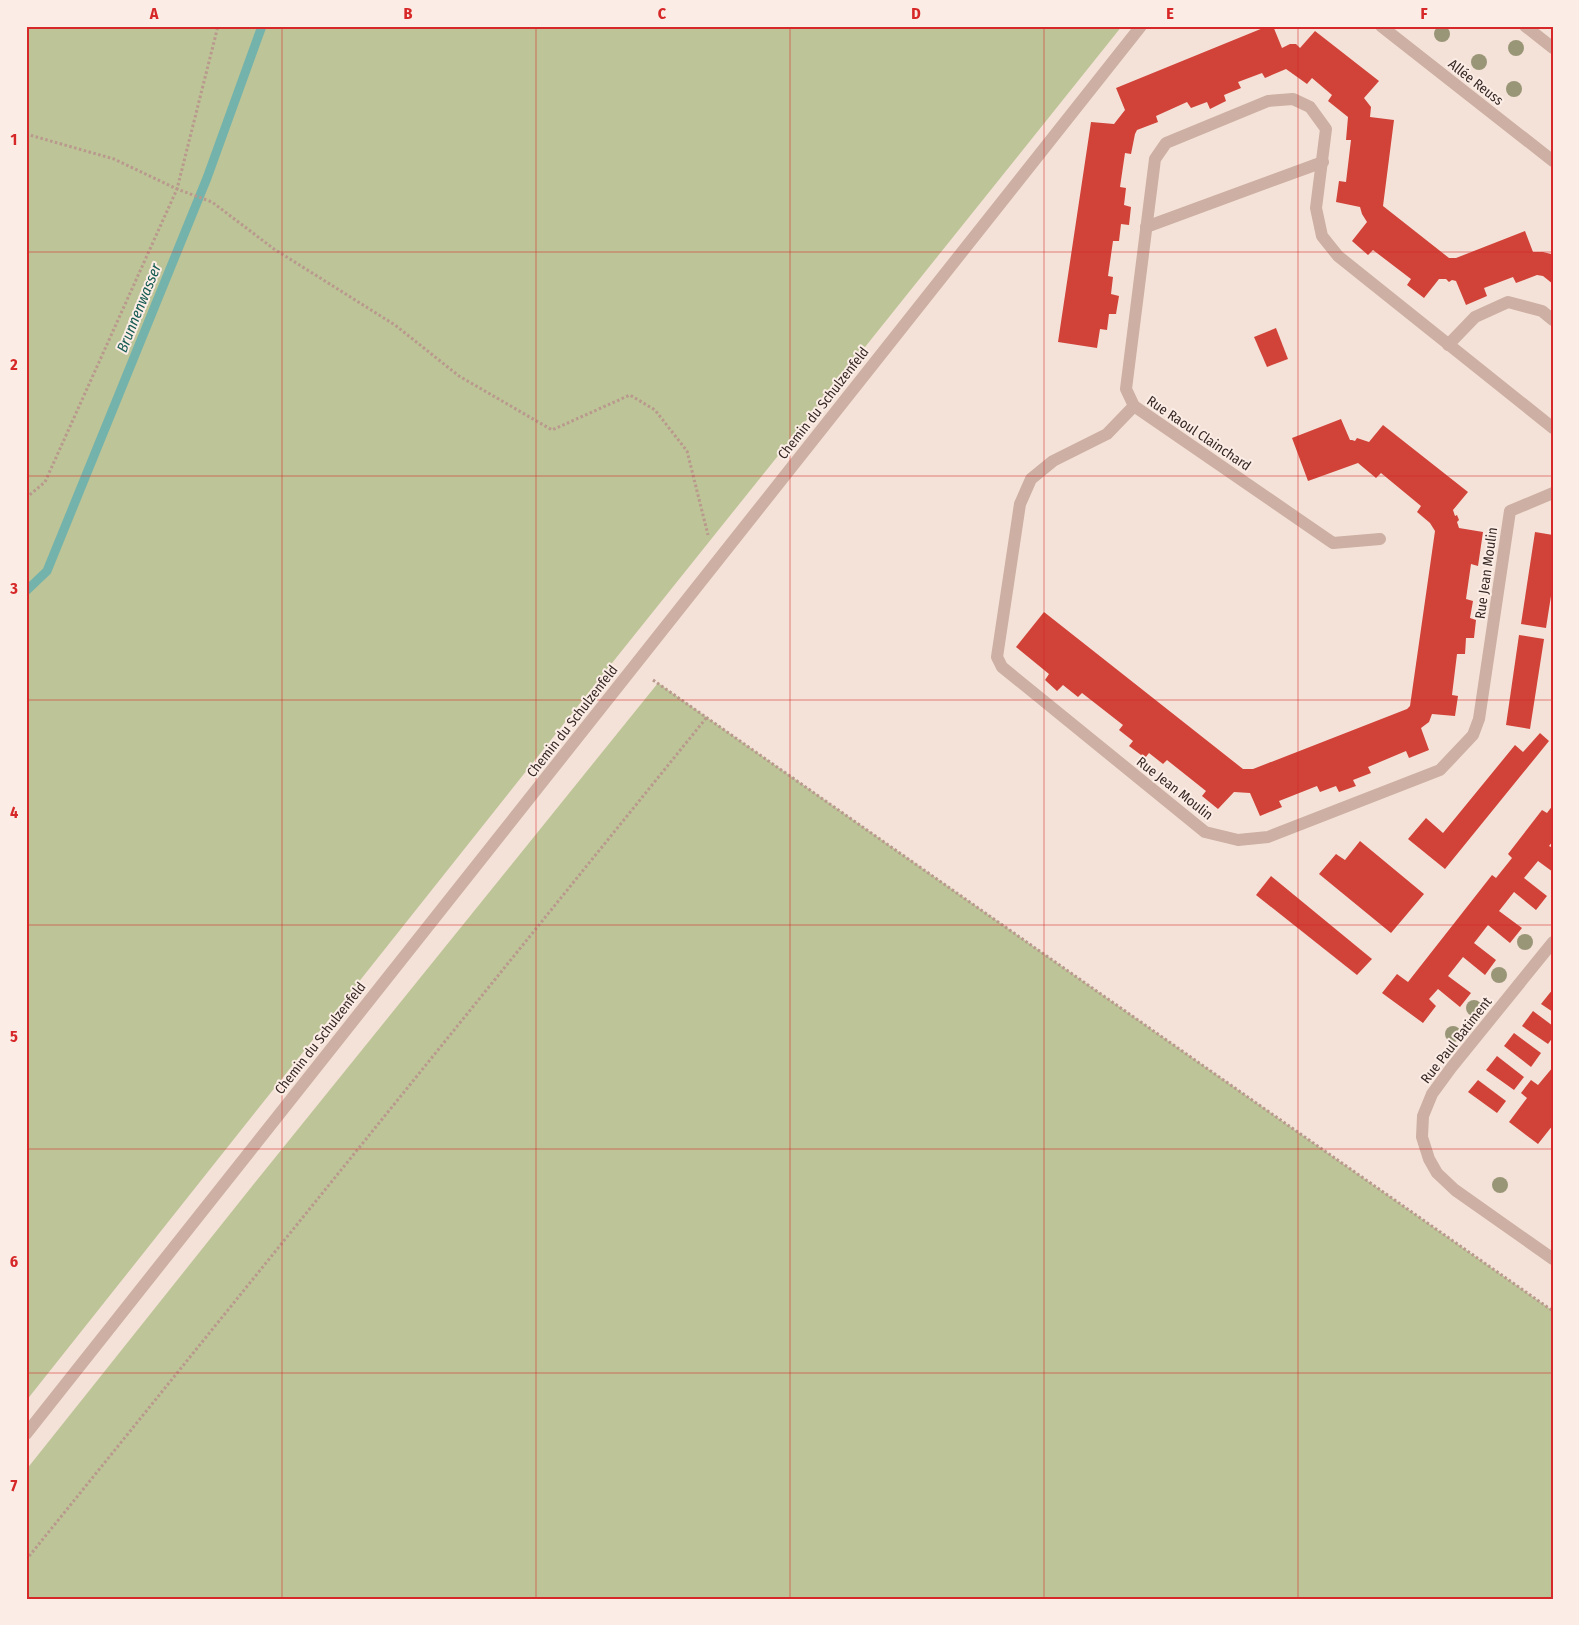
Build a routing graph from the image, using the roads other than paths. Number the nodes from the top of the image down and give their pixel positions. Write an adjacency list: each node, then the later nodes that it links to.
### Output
1 (1141, 26): 16 (street, Chemin du Schulzenfeld)
2 (1381, 26): 5 (street, Allée Reuss)
3 (1525, 26): 4 (street)
4 (1553, 48)
5 (1553, 161)
6 (1323, 162): 7 (street); 7 (street, Rue Raoul Clainchard); 9 (street, Rue Raoul Clainchard)
7 (1146, 227): 10 (street, Rue Raoul Clainchard)
8 (1553, 320): 9 (street)
9 (1448, 345): 11 (street, Rue Raoul Clainchard)
10 (1134, 406): 12 (street, Rue Jean Moulin); 13 (street, Rue Raoul Clainchard)
11 (1553, 428)
12 (1553, 493)
13 (1380, 539)
14 (1553, 942): 15 (street, Rue Paul Batiment)
15 (1553, 1259)
16 (26, 1434)

